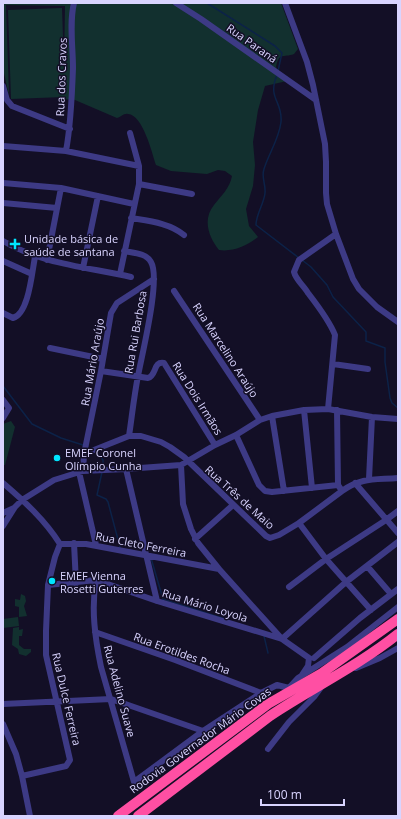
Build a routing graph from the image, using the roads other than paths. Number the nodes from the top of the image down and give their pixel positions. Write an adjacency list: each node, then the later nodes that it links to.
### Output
1 (74, 3): 6 (street, Rua dos Cravos)
2 (176, 3): 5 (street, Rua Paraná)
3 (285, 3): 5 (street)
4 (3, 86): 6 (street)
5 (316, 100): 20 (street)
6 (70, 129): 9 (street, Rua dos Cravos)
7 (130, 133): 10 (street)
8 (3, 146): 9 (street)
9 (66, 151): 10 (street)
10 (139, 166): 12 (street)
11 (3, 183): 13 (street)
12 (139, 184): 14 (street); 17 (street)
13 (61, 188): 15 (street); 18 (street)
14 (192, 194)
15 (98, 196): 17 (street); 27 (street)
16 (3, 203): 18 (street)
17 (134, 204): 19 (street)
18 (57, 208): 26 (street)
19 (131, 218): 21 (street); 23 (street)
20 (336, 234): 34 (street); 37 (street)
21 (184, 235)
22 (3, 241): 24 (street)
23 (124, 251): 29 (street); 31 (street, Rua Rui Barbosa)
24 (35, 256): 26 (street); 28 (street)
25 (3, 260): 28 (street)
26 (47, 260): 27 (street)
27 (83, 268): 29 (street)
28 (32, 274): 33 (street)
29 (120, 274): 30 (street)
30 (131, 277)
31 (154, 279): 36 (street, Rua Mário Araújo); 40 (street, Rua Rui Barbosa)
32 (174, 291): 49 (street, Rua Marcelino Araújo)
33 (3, 313)
34 (398, 322)
35 (50, 348): 36 (street)
36 (103, 359): 39 (street, Rua Mário Araújo)
37 (333, 364): 38 (street); 42 (street)
38 (368, 369)
39 (101, 371): 40 (street, Rua Dois Irmãos); 53 (street, Rua Mário Araújo)
40 (138, 377): 50 (street, Rua Rui Barbosa); 52 (street, Rua Dois Irmãos)
41 (3, 400): 47 (street)
42 (328, 408): 43 (street); 44 (street)
43 (304, 410): 45 (street); 62 (street)
44 (337, 410): 46 (street); 61 (street)
45 (272, 416): 49 (street); 63 (street)
46 (372, 417): 48 (street); 57 (street)
47 (3, 418)
48 (398, 419)
49 (260, 420): 51 (street)
50 (129, 436): 53 (street); 54 (street, Rua Três de Maio)
51 (236, 436): 52 (street); 63 (street)
52 (215, 445): 54 (street)
53 (84, 454): 56 (street, Rua Mário Araújo)
54 (184, 463): 55 (street); 66 (street, Rua Três de Maio); 74 (street)
55 (126, 469): 56 (street); 79 (street)
56 (81, 471): 65 (street); 78 (street, Rua Mário Araújo)
57 (369, 479): 58 (street, Rua Três de Maio); 60 (street, Rua Três de Maio)
58 (397, 479)
59 (3, 483): 65 (street)
60 (355, 483): 64 (street, Rua Três de Maio); 70 (street)
61 (338, 485): 62 (street); 64 (street)
62 (312, 488): 63 (street)
63 (284, 490)
64 (342, 491): 71 (street, Rua Três de Maio)
65 (22, 500): 67 (street); 77 (street)
66 (233, 505): 71 (street, Rua Três de Maio); 74 (street)
67 (15, 508): 69 (street); 72 (street)
68 (398, 510): 70 (street)
69 (3, 513)
70 (386, 520): 73 (street); 80 (street)
71 (299, 523): 80 (street)
72 (3, 526)
73 (398, 533)
74 (195, 539): 82 (street)
75 (398, 542): 81 (street)
76 (74, 543): 77 (street, Rua Cleto Ferreira); 78 (street, Rua Cleto Ferreira); 85 (street)
77 (60, 544): 86 (street, Rua Dulce Ferreira)
78 (96, 545): 79 (street, Rua Cleto Ferreira)
79 (146, 555): 82 (street, Rua Cleto Ferreira); 90 (street)
80 (326, 559): 84 (street); 87 (street)
81 (367, 566): 84 (street); 89 (street)
82 (218, 569): 96 (street)
83 (96, 580): 85 (street, Rua Mário Loyola); 90 (street, Rua Mário Loyola); 94 (street, Rua Adelino Suave)
84 (346, 582): 92 (street); 96 (street)
85 (76, 583): 86 (street, Rua Mário Loyola)
86 (48, 585): 107 (street, Rua Dulce Ferreira)
87 (288, 587)
88 (398, 589): 89 (street)
89 (391, 594): 92 (street)
90 (156, 601): 96 (street, Rua Mário Loyola)
91 (398, 607): 98 (street)
92 (371, 610): 99 (street)
93 (398, 618): 105 (highway, Rodovia Governador Mário Covas)
94 (95, 632): 104 (street, Rua Erotildes Rocha); 106 (street, Rua Adelino Suave)
95 (398, 634): 100 (highway, Rodovia Governador Mário Covas)
96 (282, 640): 99 (street)
97 (398, 648): 100 (street, Rodovia Governador Mário Covas)
98 (336, 655): 99 (street); 101 (street)
99 (312, 658): 101 (street)
100 (337, 676): 102 (highway, Rodovia Governador Mário Covas)
101 (298, 678): 103 (street)
102 (324, 684): 111 (street); 115 (highway, Rodovia Governador Mário Covas)
103 (289, 688): 104 (street); 105 (street)
104 (261, 693): 110 (street)
105 (281, 696): 114 (highway, Rodovia Governador Mário Covas)
106 (111, 699): 107 (street); 110 (street); 110 (street, Rua Adelino Suave)
107 (57, 701): 108 (street); 112 (street, Rua Dulce Ferreira)
108 (3, 704)
109 (4, 728): 112 (street)
110 (203, 731)
111 (268, 749)
112 (22, 776): 113 (street)
113 (30, 816)
114 (118, 816)
115 (138, 816)

